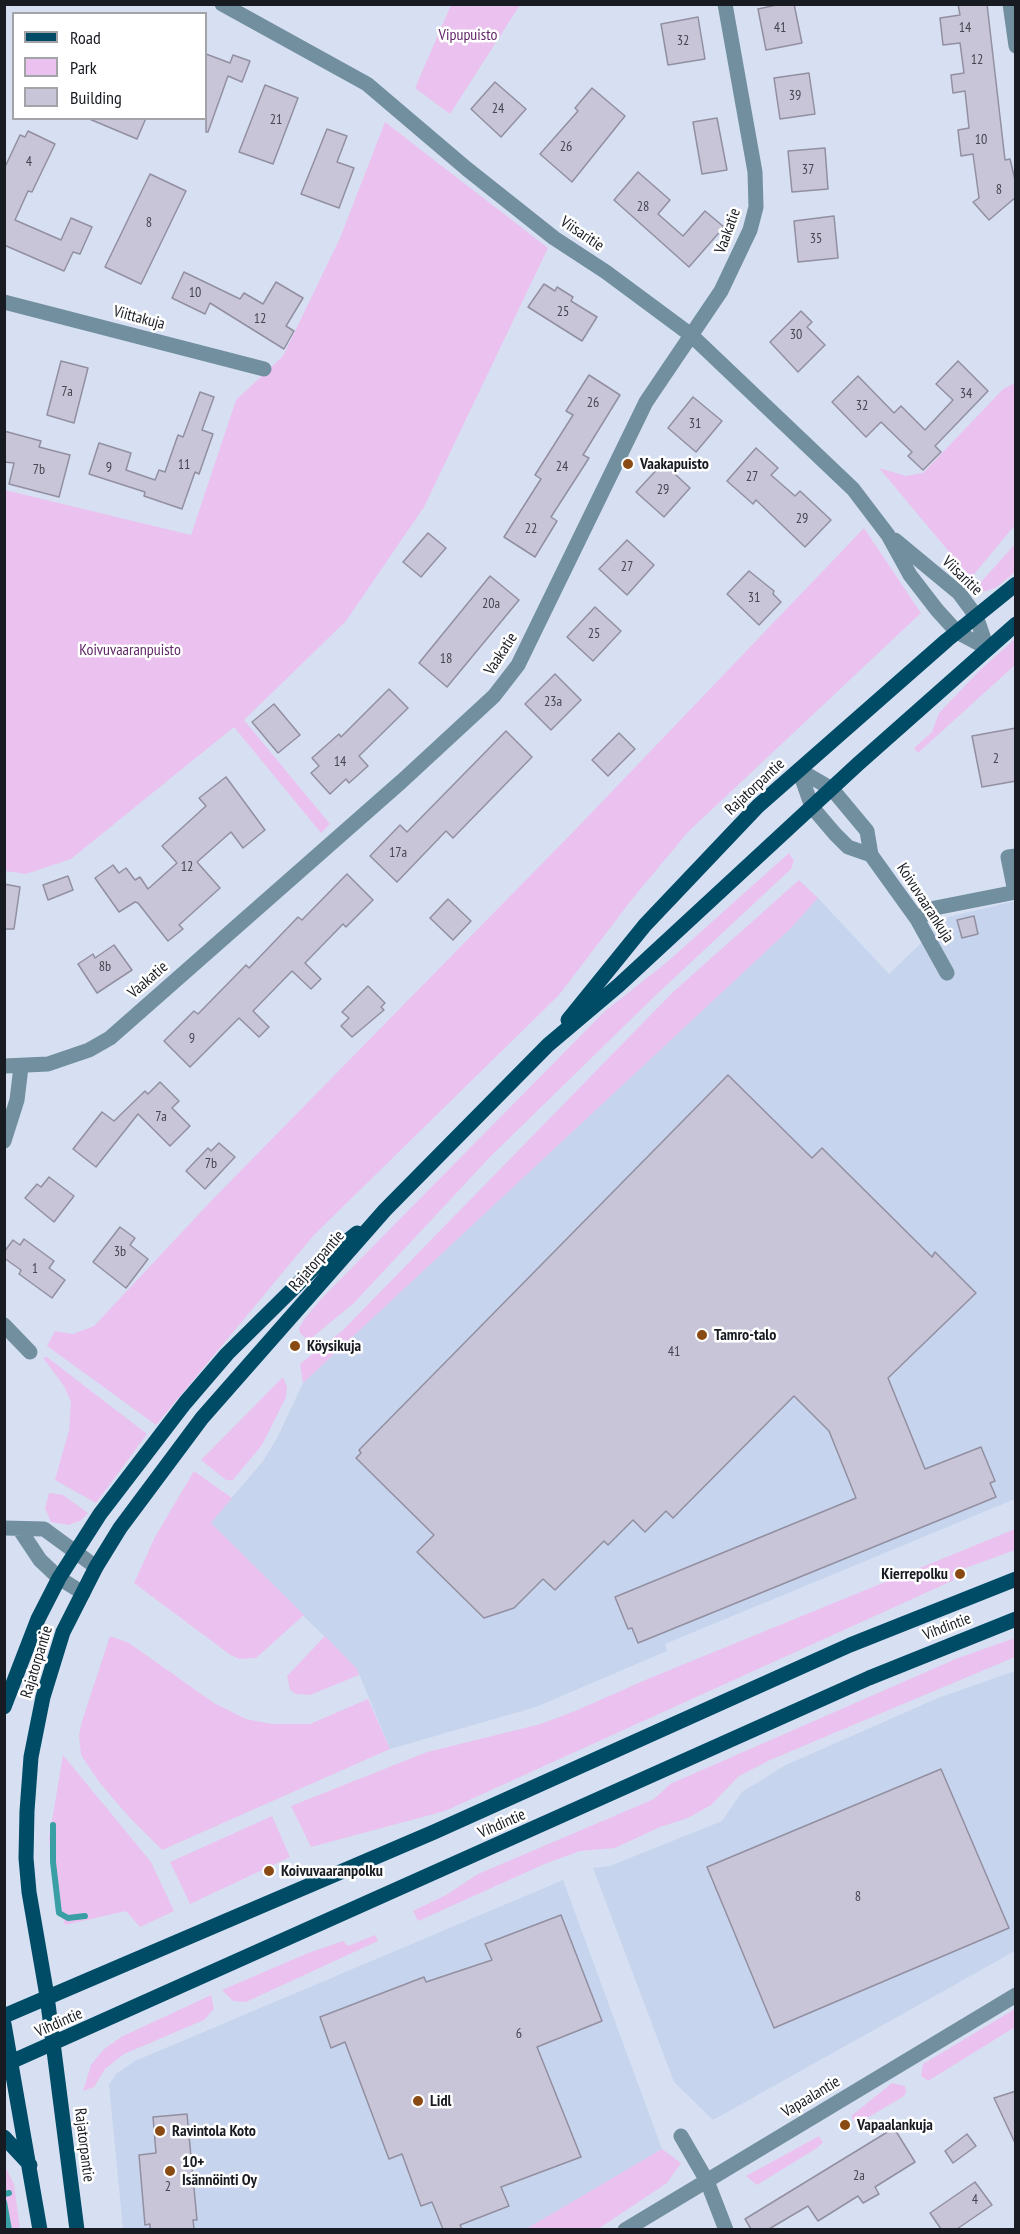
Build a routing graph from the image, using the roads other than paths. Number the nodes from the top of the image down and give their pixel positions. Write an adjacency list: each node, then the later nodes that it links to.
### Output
1 (222, 4): 6 (street, Viisaritie)
2 (725, 4): 6 (street, Vaakatie)
3 (1010, 4): 4 (street)
4 (1016, 46)
5 (4, 302): 7 (street, Viittakuja)
6 (691, 335): 8 (street, Viisaritie); 24 (street, Vaakatie)
7 (264, 369)
8 (888, 535): 10 (street, Viisaritie); 12 (street, Viisaritie)
9 (1016, 584): 10 (main road, Rajatorpantie)
10 (976, 616): 12 (main road, Rajatorpantie); 13 (street, Viisaritie)
11 (1016, 624): 13 (main road, Rajatorpantie)
12 (957, 632): 13 (street, Viisaritie); 14 (main road, Rajatorpantie)
13 (987, 648): 15 (main road, Rajatorpantie)
14 (798, 771): 15 (street, Koivuvaarankuja); 16 (street, Koivuvaarankuja); 22 (main road, Rajatorpantie)
15 (831, 789): 16 (main road, Rajatorpantie); 17 (street, Koivuvaarankuja)
16 (812, 807): 17 (street, Koivuvaarankuja); 22 (main road, Rajatorpantie)
17 (871, 855): 20 (street, Koivuvaarankuja)
18 (1016, 856): 19 (street)
19 (1015, 892): 20 (street)
20 (917, 919): 21 (street, Koivuvaarankuja)
21 (947, 973)
22 (548, 1045): 26 (main road, Rajatorpantie)
23 (4, 1066): 24 (street, Vaakatie)
24 (21, 1067): 25 (street)
25 (4, 1140)
26 (385, 1210): 30 (main road, Rajatorpantie); 31 (main road, Rajatorpantie)
27 (4, 1325): 28 (street)
28 (30, 1352)
29 (12, 1529): 30 (street); 32 (street)
30 (76, 1550): 31 (street); 32 (main road, Rajatorpantie)
31 (96, 1567): 34 (main road, Rajatorpantie)
32 (59, 1578): 34 (street); 36 (main road, Rajatorpantie)
33 (1016, 1579): 38 (main road, Vihdintie)
34 (83, 1593): 38 (main road, Rajatorpantie)
35 (1016, 1619): 41 (main road, Vihdintie)
36 (4, 1707)
37 (1016, 1995): 46 (street, Vapaalantie)
38 (47, 1996): 39 (main road, Vihdintie); 41 (main road, Rajatorpantie)
39 (4, 2016)
40 (4, 2024): 42 (main road)
41 (54, 2045): 42 (main road, Vihdintie); 48 (main road, Rajatorpantie)
42 (8, 2064): 45 (main road)
43 (681, 2136): 46 (street)
44 (4, 2137): 45 (main road)
45 (30, 2165): 47 (main road)
46 (707, 2181): 49 (street, Vapaalantie); 50 (street)
47 (40, 2229)
48 (77, 2229)
49 (625, 2229)
50 (726, 2229)

